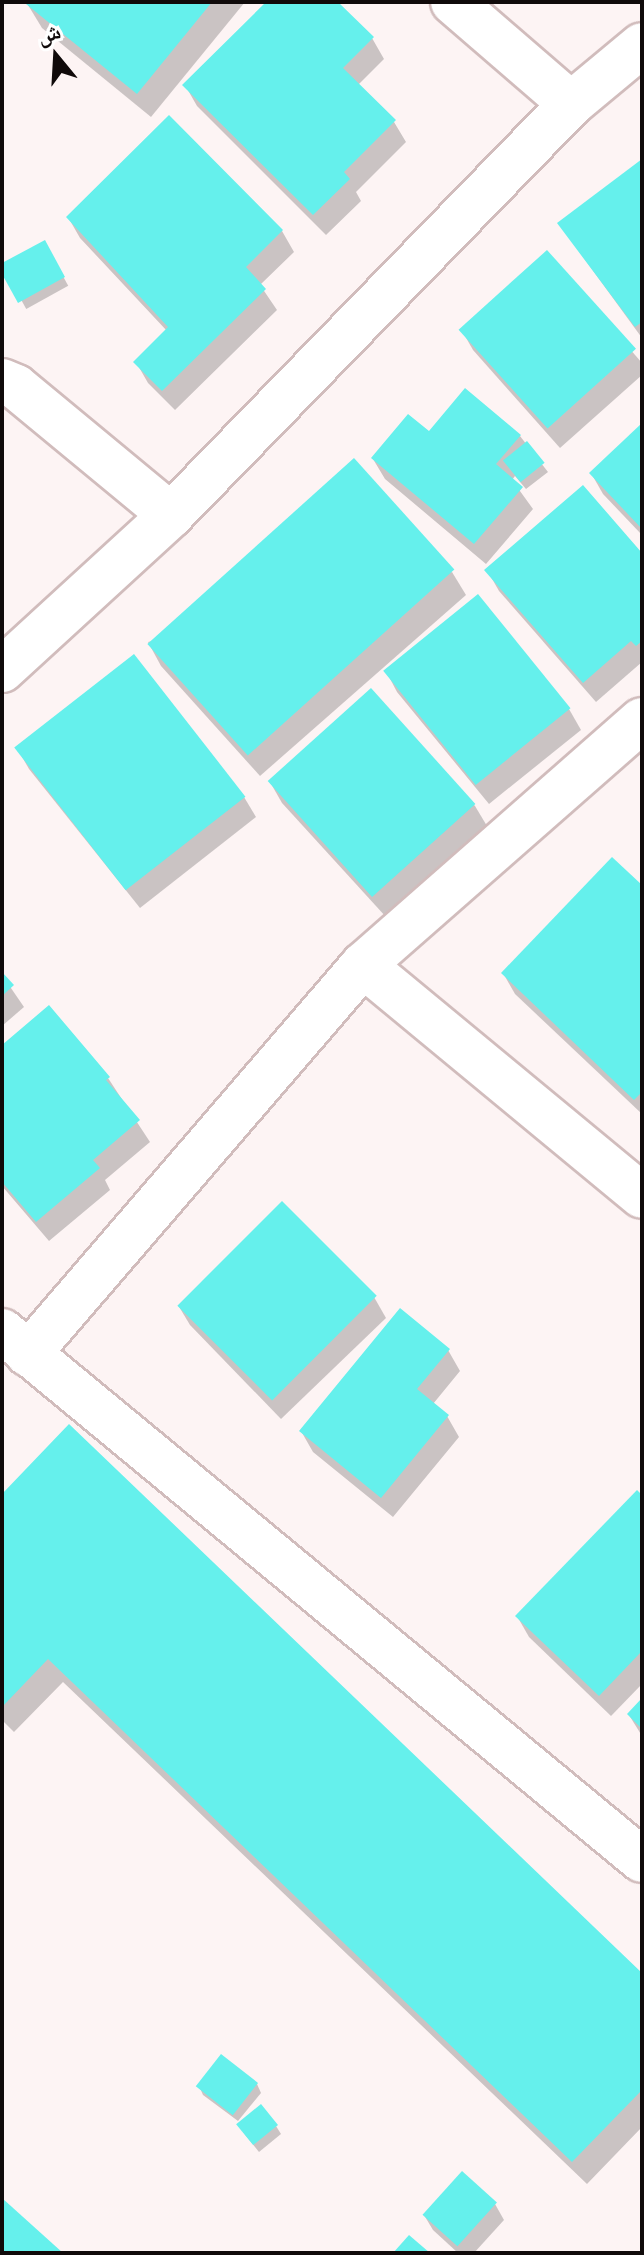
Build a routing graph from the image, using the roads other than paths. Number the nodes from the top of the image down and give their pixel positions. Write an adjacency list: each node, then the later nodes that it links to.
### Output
1 (453, 2): 3 (street)
2 (642, 45): 3 (street)
3 (571, 104): 5 (street)
4 (2, 381): 5 (street)
5 (171, 515): 6 (street)
6 (2, 670)
7 (642, 720): 8 (street)
8 (363, 965): 9 (street); 10 (street)
9 (642, 1196)
10 (15, 1342): 11 (street)
11 (642, 1860)

